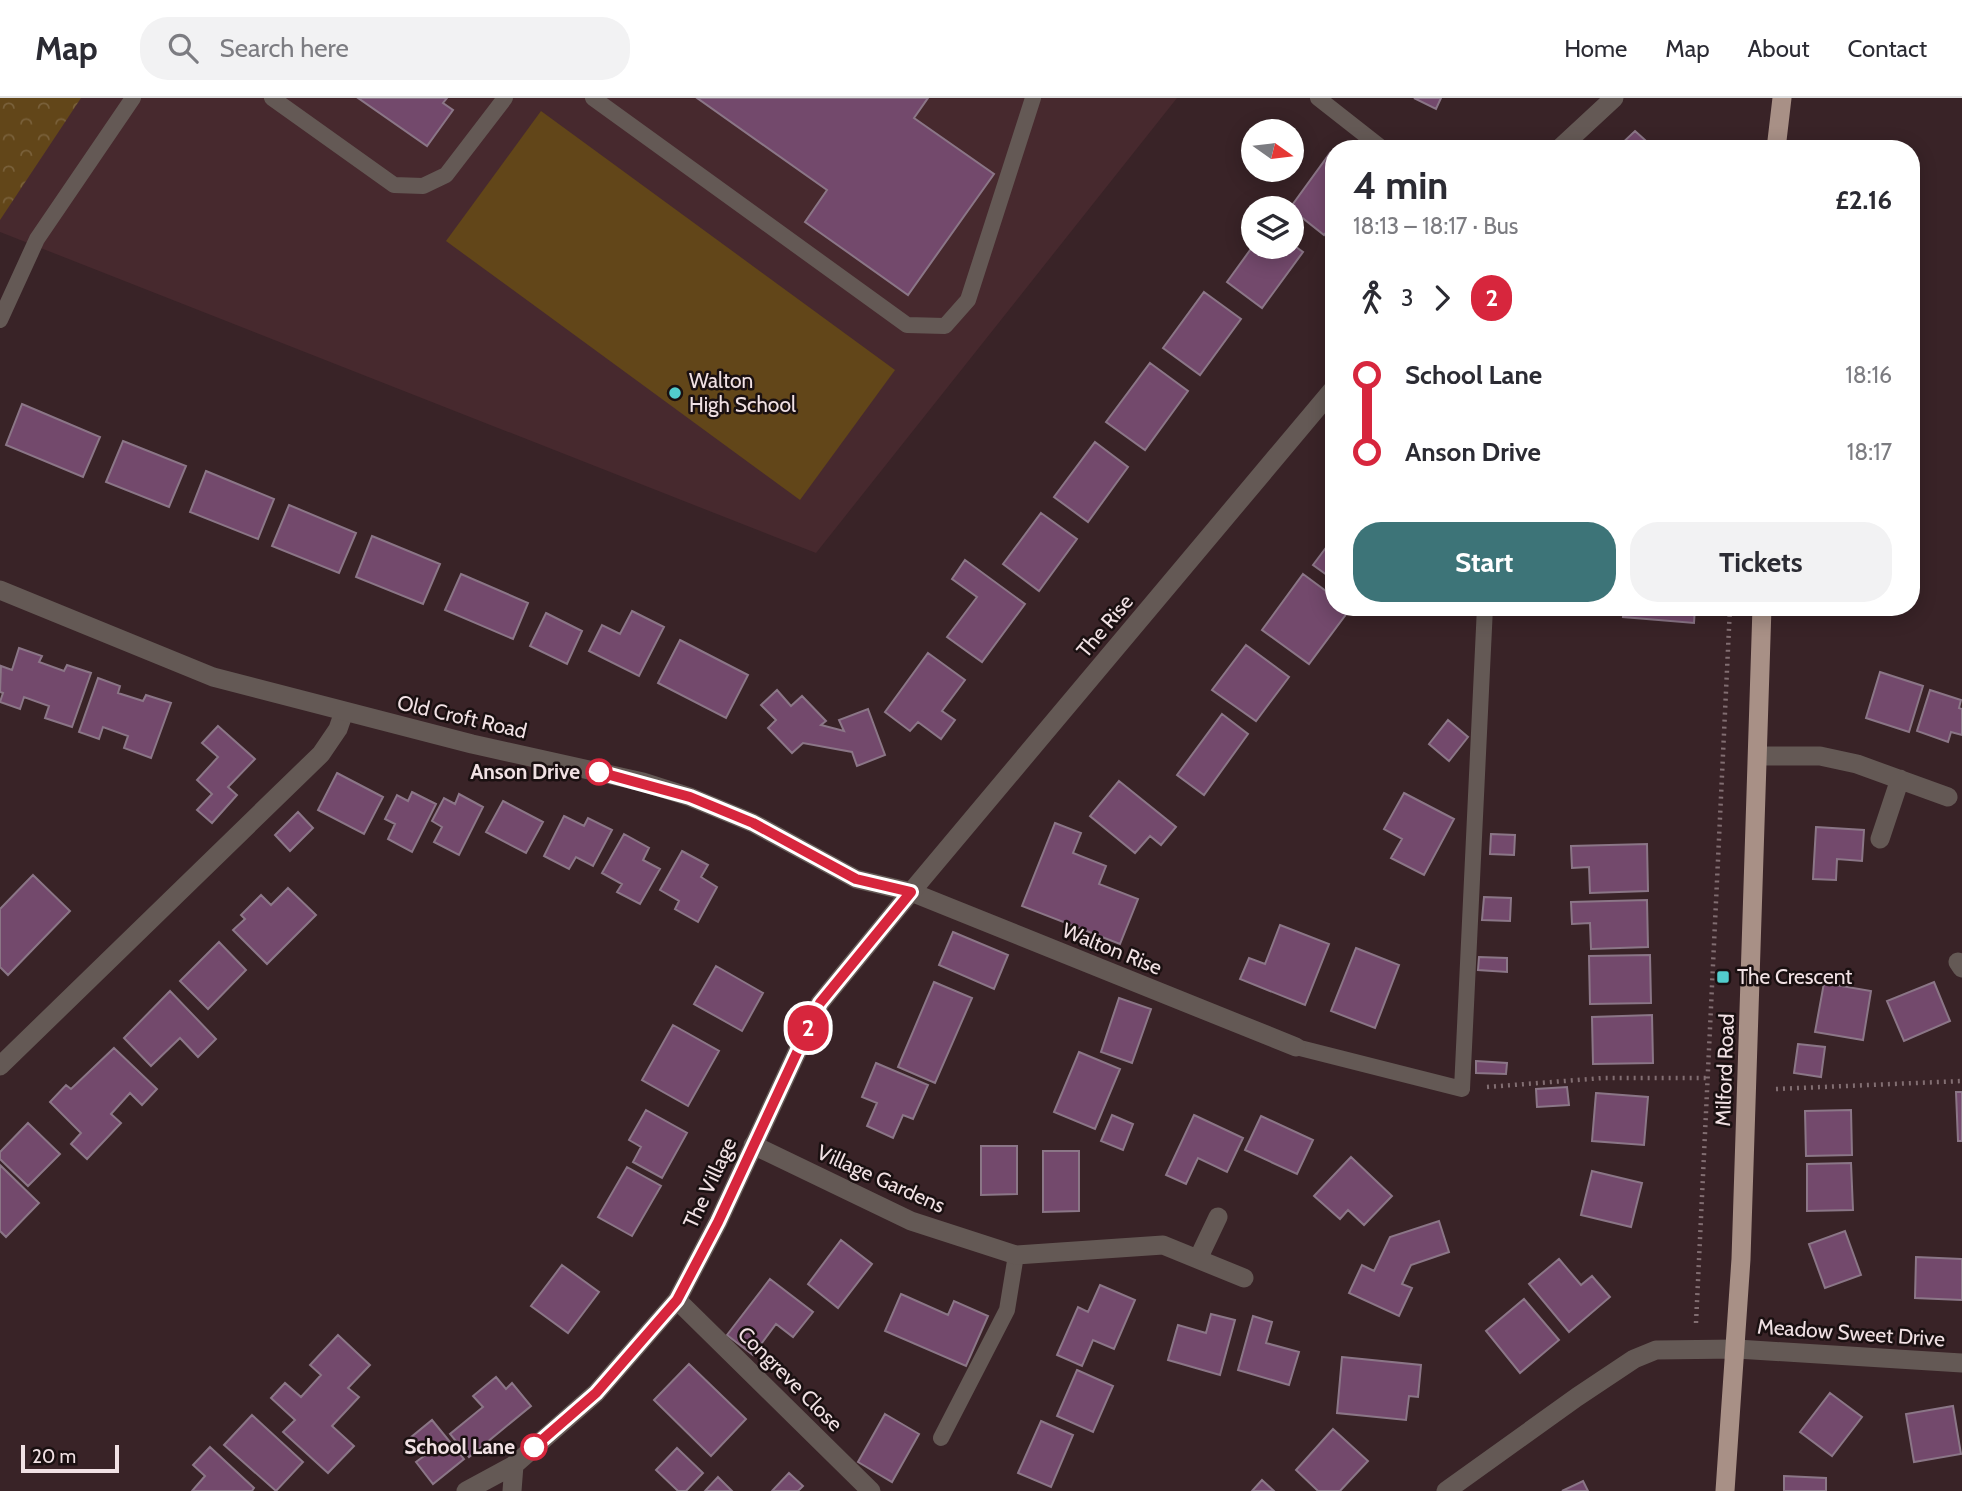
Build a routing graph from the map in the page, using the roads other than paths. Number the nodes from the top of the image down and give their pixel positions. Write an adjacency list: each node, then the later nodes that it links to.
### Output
1 (133, 98): 12 (lane)
2 (272, 98): 3 (lane)
3 (505, 98)
4 (593, 98): 5 (lane)
5 (1032, 98)
6 (1318, 98): 9 (lane)
7 (1614, 98): 10 (street)
8 (1782, 98): 11 (highway)
9 (1372, 140)
10 (1569, 140)
11 (1777, 140)
12 (0, 320)
13 (1325, 399): 22 (street, The Rise)
14 (0, 590): 17 (street, Old Croft Road)
15 (1485, 616): 23 (lane)
16 (1762, 616): 18 (highway, Milford Road)
17 (344, 712): 22 (street, Old Croft Road); 24 (street)
18 (1759, 756): 19 (street); 31 (highway, Milford Road)
19 (1900, 779): 20 (street); 21 (street)
20 (1948, 797)
21 (1880, 839)
22 (911, 892): 23 (street, Walton Rise); 25 (street, The Village)
23 (1296, 1047)
24 (0, 1066)
25 (753, 1144): 27 (street, Village Gardens); 30 (street, The Village)
26 (1218, 1217): 28 (street)
27 (1016, 1255): 28 (street, Village Gardens); 33 (lane)
28 (1198, 1259): 29 (street, Village Gardens)
29 (1244, 1278)
30 (677, 1300): 34 (street, The Village); 37 (street, Congreve Close)
31 (1737, 1349): 32 (street, Meadow Sweet Drive); 38 (street); 39 (highway, Milford Road)
32 (1962, 1363)
33 (941, 1438)
34 (514, 1465): 35 (street, The Village); 36 (street)
35 (466, 1491)
36 (512, 1491)
37 (871, 1491)
38 (1446, 1491)
39 (1725, 1491)

